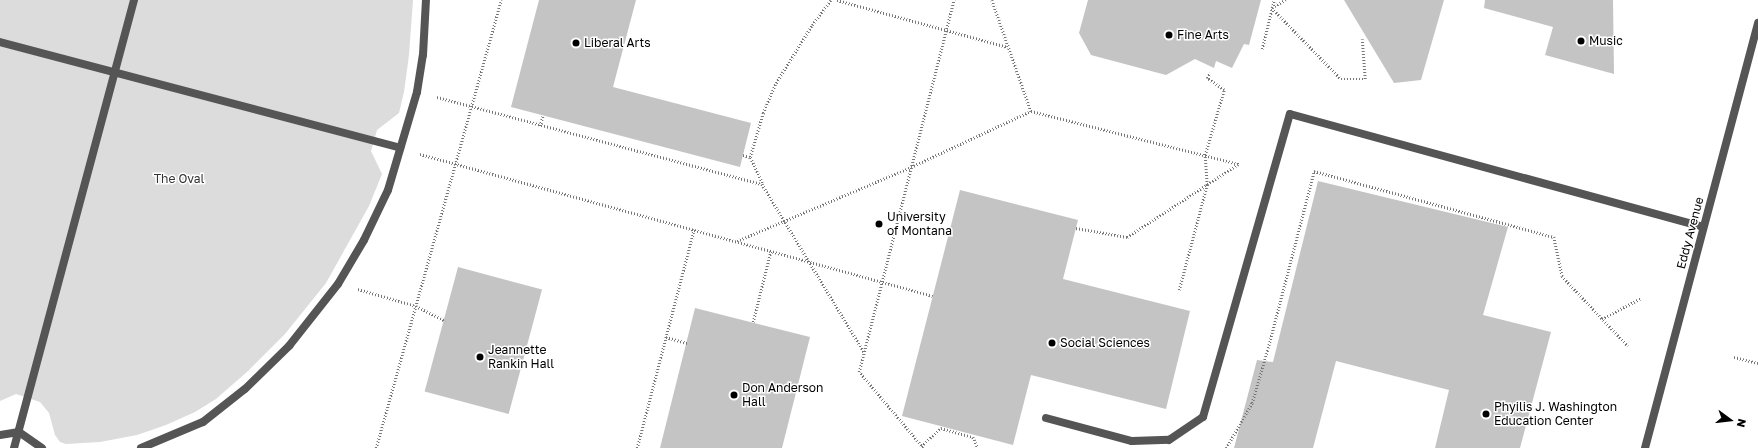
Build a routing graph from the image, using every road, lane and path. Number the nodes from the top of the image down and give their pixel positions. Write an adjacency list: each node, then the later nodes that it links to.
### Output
1 (134, 0): 17 (street)
2 (426, 0): 19 (street)
3 (501, 0): 20 (path)
4 (831, 0): 27 (path)
5 (837, 0): 12 (path)
6 (954, 0): 12 (path)
7 (992, 0): 15 (path)
8 (1274, 0): 10 (path)
9 (1286, 0): 10 (path)
10 (1272, 8): 13 (path); 16 (path)
11 (1758, 23): 33 (street, Eddy Avenue)
12 (946, 30): 15 (path); 29 (path)
13 (1362, 39)
14 (0, 42): 17 (street)
15 (1008, 47): 21 (path)
16 (1262, 49)
17 (115, 72): 24 (street); 55 (street)
18 (1210, 73): 26 (path)
19 (417, 92): 20 (path); 24 (street)
20 (472, 106): 23 (path); 28 (path)
21 (1031, 111): 26 (path); 29 (path)
22 (543, 115): 23 (path)
23 (540, 126): 30 (path)
24 (400, 148): 28 (path); 40 (street)
25 (743, 155): 27 (path)
26 (1205, 155): 31 (path); 31 (path)
27 (750, 157): 30 (path)
28 (454, 164): 35 (path); 44 (path)
29 (911, 167): 32 (path); 39 (path)
30 (762, 184): 32 (path)
31 (1207, 185): 34 (path); 41 (path)
32 (785, 221): 36 (path); 38 (path)
33 (1703, 227): 54 (street); 65 (street, Eddy Avenue)
34 (1076, 228)
35 (694, 229): 36 (path); 48 (path)
36 (736, 241): 37 (path)
37 (771, 250): 38 (path); 47 (path)
38 (808, 260): 39 (path); 51 (path)
39 (882, 280): 42 (path); 51 (path)
40 (338, 284): 44 (path); 60 (street)
41 (1180, 290)
42 (933, 296)
43 (1641, 298): 45 (path)
44 (416, 306): 46 (path); 61 (path)
45 (1602, 319): 50 (path); 64 (path)
46 (445, 321)
47 (753, 322)
48 (666, 337): 49 (path); 62 (path)
49 (687, 342)
50 (1628, 346)
51 (864, 352): 57 (path)
52 (1734, 357): 53 (path)
53 (1758, 363)
54 (1046, 418)
55 (18, 432): 56 (street); 58 (street); 59 (street)
56 (0, 435)
57 (922, 447): 63 (path)
58 (14, 448)
59 (42, 448)
60 (141, 448)
61 (376, 448)
62 (637, 448)
63 (978, 448)
64 (1226, 448)
65 (1645, 448)

